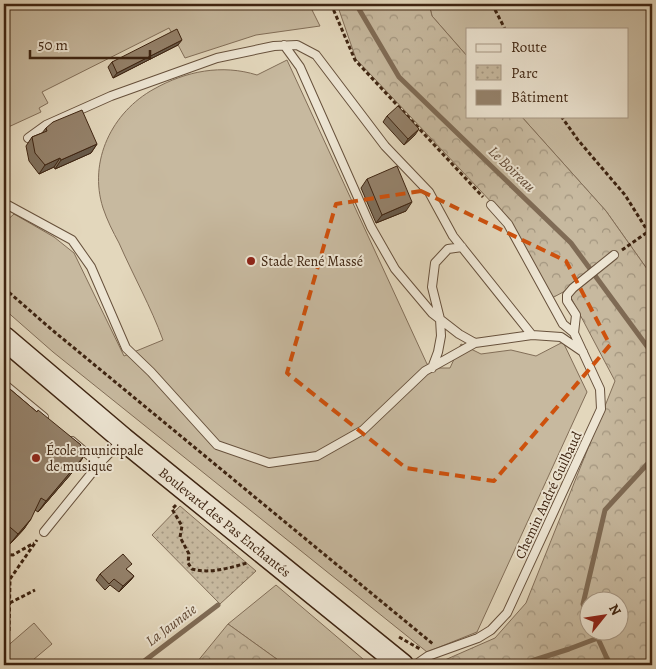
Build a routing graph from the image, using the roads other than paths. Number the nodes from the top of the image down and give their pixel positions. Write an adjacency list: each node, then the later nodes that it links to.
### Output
1 (284, 45): 2 (lane); 5 (lane); 7 (lane)
2 (28, 138)
3 (4, 203): 13 (lane)
4 (491, 205): 8 (lane)
5 (462, 247): 7 (lane); 9 (lane)
6 (614, 255): 8 (lane, Chemin André Guilbaud)
7 (440, 319): 11 (lane); 13 (lane)
8 (574, 333): 12 (lane, Chemin André Guilbaud)
9 (532, 335): 11 (lane); 12 (lane)
10 (4, 339): 17 (main road, Boulevard des Pas Enchantés)
11 (475, 343): 13 (lane)
12 (583, 352): 21 (lane, Chemin André Guilbaud)
13 (432, 368)
14 (4, 384): 15 (lane)
15 (48, 421)
16 (62, 433): 18 (lane)
17 (123, 439): 18 (lane); 20 (main road, Boulevard des Pas Enchantés)
18 (99, 464): 19 (lane)
19 (44, 532)
20 (402, 665)
21 (415, 665)

